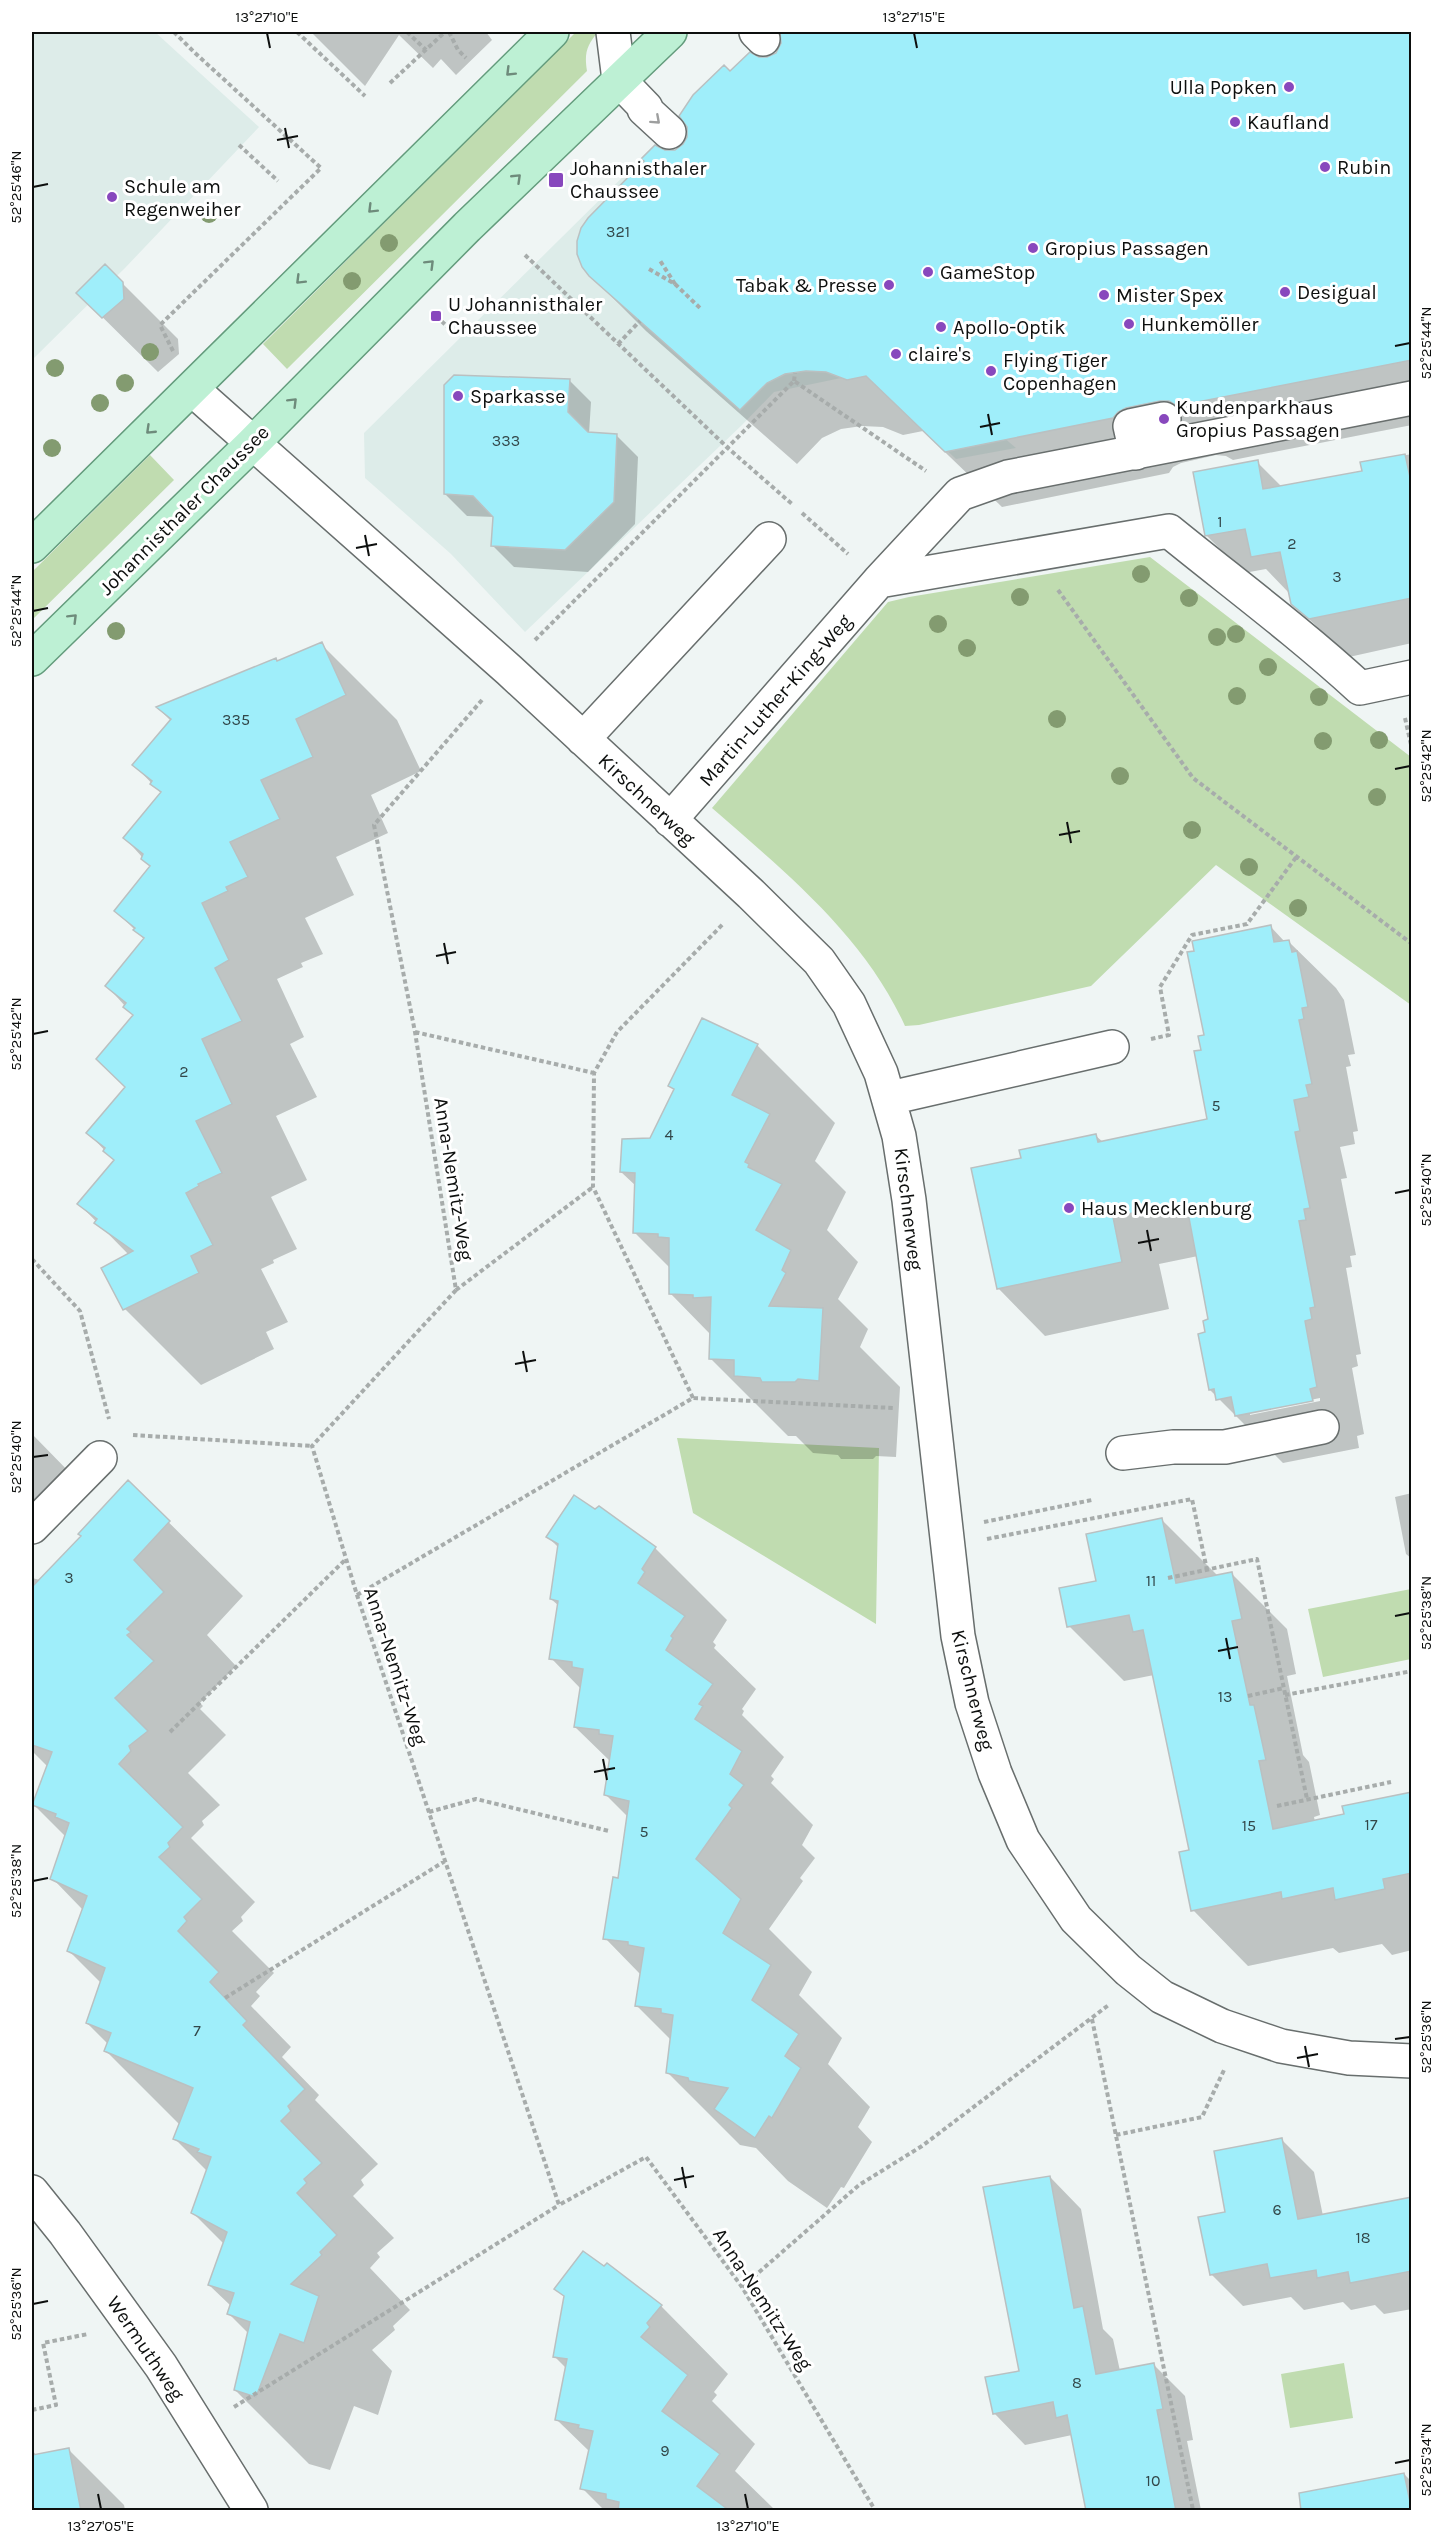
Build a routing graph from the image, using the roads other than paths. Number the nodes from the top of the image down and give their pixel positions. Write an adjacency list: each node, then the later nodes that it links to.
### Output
1 (552, 32): 6 (main road, one-way to 6)
2 (613, 32): 4 (street)
3 (670, 32): 4 (main road, Johannisthaler Chaussee)
4 (619, 80): 5 (street, one-way to 5); 9 (main road, Johannisthaler Chaussee, one-way to 4)
5 (669, 132)
6 (192, 389): 9 (street, Kirschnerweg); 12 (main road, one-way to 12)
7 (1412, 398): 10 (street)
8 (1164, 419): 10 (street)
9 (252, 444): 14 (main road, Johannisthaler Chaussee, one-way to 9); 16 (street, Kirschnerweg)
10 (1136, 453): 13 (street, Martin-Luther-King-Weg)
11 (769, 539): 16 (street)
12 (32, 546)
13 (879, 581): 15 (street); 17 (street, Martin-Luther-King-Weg)
14 (32, 659)
15 (1412, 677)
16 (583, 739): 17 (street, Kirschnerweg)
17 (670, 820): 19 (street, Kirschnerweg)
18 (1112, 1047): 19 (street)
19 (890, 1098): 24 (street, Kirschnerweg)
20 (1322, 1427): 22 (street)
21 (106, 1446): 23 (street)
22 (1123, 1453)
23 (32, 1527)
24 (1412, 2061)
25 (32, 2192): 26 (street, Wermuthweg)
26 (251, 2511)

